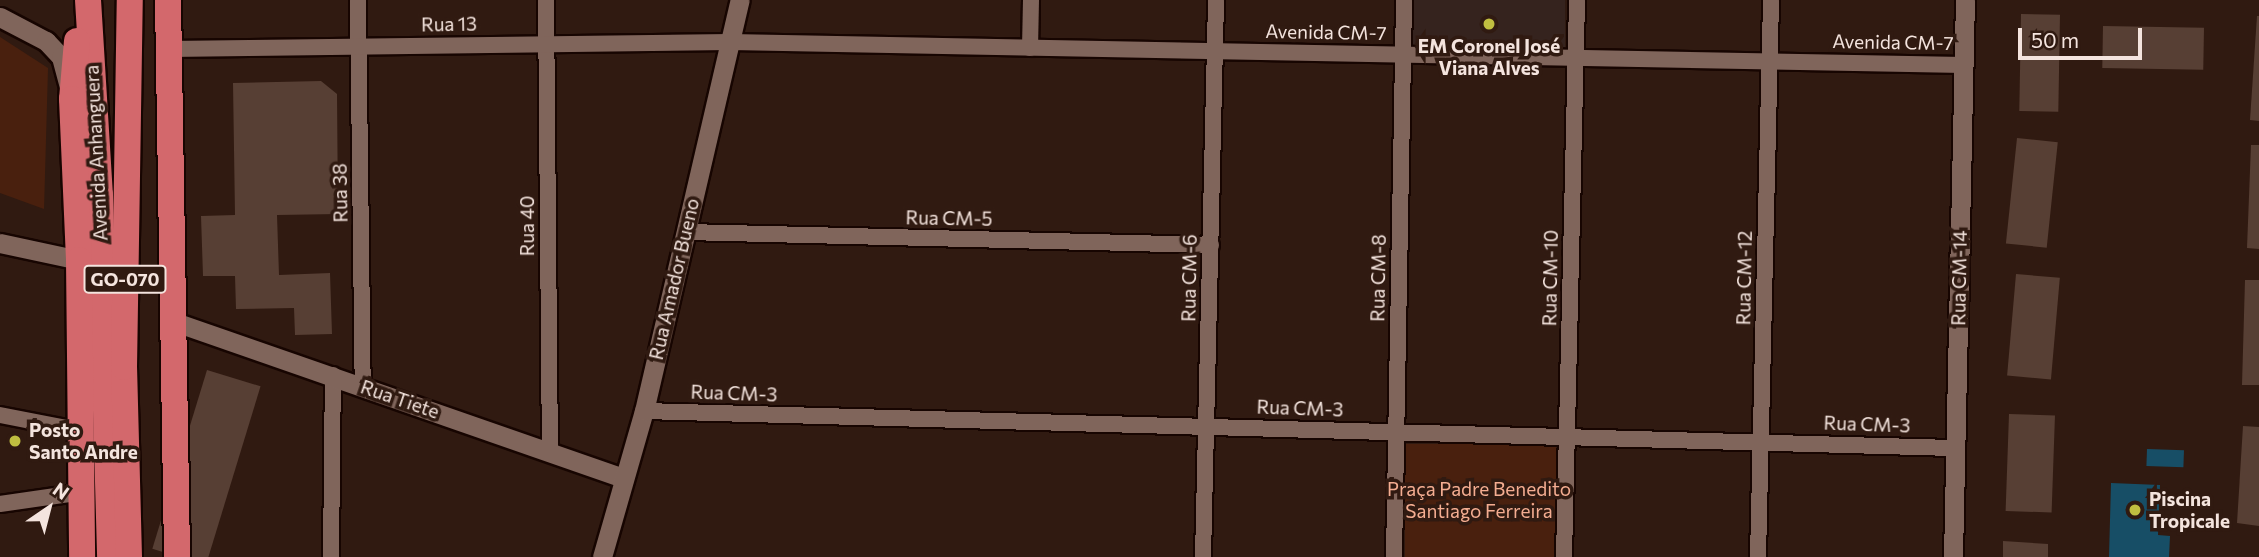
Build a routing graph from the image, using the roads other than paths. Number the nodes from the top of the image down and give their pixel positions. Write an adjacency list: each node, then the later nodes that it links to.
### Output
1 (80, 0): 25 (highway, Avenida Anhanguera)
2 (88, 0): 46 (highway, Avenida Anhanguera / GO-070)
3 (130, 0): 47 (highway, Avenida Anhanguera / GO-070)
4 (167, 0): 18 (highway)
5 (358, 0): 17 (street, Rua 38)
6 (547, 0): 16 (street, Rua 40)
7 (1031, 0): 19 (street)
8 (1216, 0): 20 (street, Rua CM-6)
9 (1404, 0): 21 (street, Rua CM-8)
10 (1577, 0): 22 (street, Rua CM-10)
11 (1771, 0): 23 (street, Rua CM-12)
12 (1965, 0): 24 (street, Rua CM-14)
13 (736, 6): 15 (street, Rua Amador Bueno)
14 (0, 17): 25 (street)
15 (730, 42): 16 (street, Rua 13); 19 (street, Avenida CM-7); 26 (street, Rua Amador Bueno)
16 (547, 44): 17 (street, Rua 13); 41 (street, Rua 40)
17 (359, 47): 18 (street, Rua 13); 32 (street, Rua 38)
18 (169, 48): 30 (highway)
19 (1030, 48): 20 (street, Avenida CM-7)
20 (1215, 51): 21 (street, Avenida CM-7); 28 (street, Rua CM-6)
21 (1403, 54): 22 (street, Avenida CM-7); 37 (street, Rua CM-8)
22 (1576, 57): 23 (street, Avenida CM-7); 38 (street, Rua CM-10)
23 (1769, 61): 24 (street, Avenida CM-7); 39 (street, Rua CM-12)
24 (1964, 65): 40 (street, Rua CM-14)
25 (72, 99): 29 (highway, Avenida Anhanguera)
26 (685, 232): 28 (street, Rua CM-5); 33 (street, Rua Amador Bueno)
27 (0, 243): 29 (street)
28 (1211, 245): 35 (street, Rua CM-6)
29 (79, 260): 36 (highway, Avenida Anhanguera)
30 (175, 322): 31 (street, Rua Tiete); 48 (highway)
31 (332, 375): 32 (street, Rua Tiete); 49 (street)
32 (363, 386): 41 (street, Rua Tiete)
33 (644, 411): 35 (street, Rua CM-3); 42 (street, Rua Amador Bueno)
34 (0, 415): 36 (street)
35 (1207, 427): 37 (street, Rua CM-3); 51 (street, Rua CM-6)
36 (82, 431): 43 (highway, Avenida Anhanguera)
37 (1396, 432): 38 (street, Rua CM-3); 52 (street, Rua CM-8)
38 (1567, 437): 39 (street, Rua CM-3); 53 (street, Rua CM-10)
39 (1761, 442): 40 (street, Rua CM-3); 54 (street, Rua CM-12)
40 (1956, 448): 55 (street, Rua CM-14)
41 (550, 452): 42 (street, Rua Tiete)
42 (624, 478): 50 (street, Rua Amador Bueno)
43 (83, 492): 44 (street); 45 (highway, Avenida Anhanguera)
44 (0, 504)
45 (82, 557)
46 (110, 557)
47 (129, 557)
48 (177, 557)
49 (331, 557)
50 (602, 557)
51 (1203, 557)
52 (1394, 557)
53 (1564, 557)
54 (1758, 557)
55 (1954, 557)

